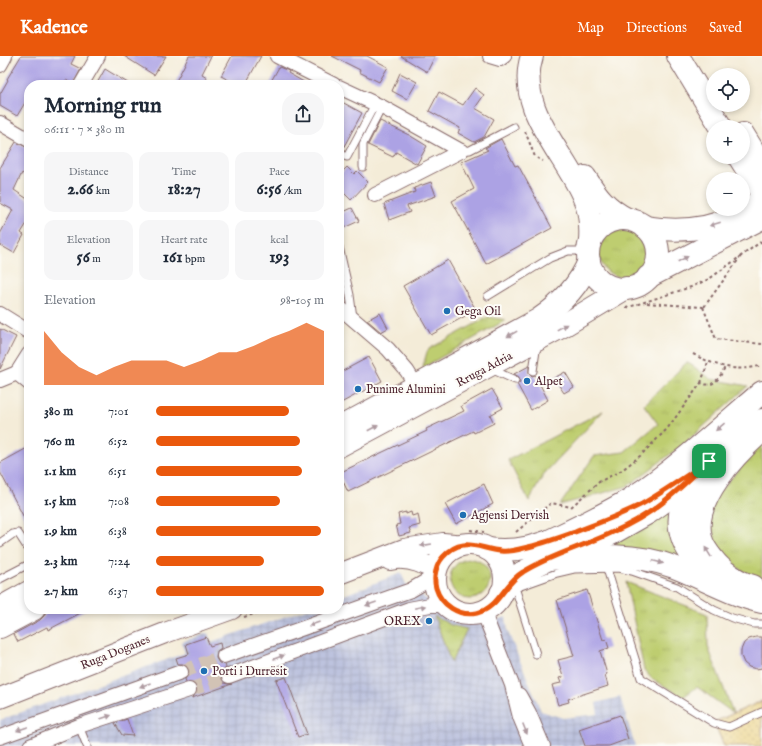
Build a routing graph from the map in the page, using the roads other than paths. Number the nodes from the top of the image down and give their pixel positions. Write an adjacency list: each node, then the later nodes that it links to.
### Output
1 (5, 56): 10 (street)
2 (98, 56): 13 (street)
3 (277, 56): 14 (street)
4 (490, 56): 5 (street)
5 (504, 56)
6 (532, 56): 32 (main road)
7 (543, 56): 31 (main road)
8 (671, 56): 11 (main road)
9 (678, 56): 11 (main road)
10 (0, 65)
11 (695, 65): 12 (main road); 17 (main road)
12 (706, 77)
13 (84, 80)
14 (311, 80)
15 (344, 89): 16 (street)
16 (379, 106): 22 (street); 23 (lane); 26 (lane)
17 (718, 120)
18 (0, 124): 20 (street)
19 (514, 127): 22 (lane)
20 (24, 137)
21 (750, 145): 25 (main road)
22 (461, 151): 28 (street)
23 (344, 156)
24 (743, 164): 27 (main road)
25 (762, 165)
26 (363, 167)
27 (762, 194)
28 (375, 195)
29 (762, 199): 31 (main road, one-way to 31)
30 (762, 218): 34 (main road, one-way to 30)
31 (636, 223): 32 (main road); 34 (main road)
32 (589, 251): 35 (main road); 36 (lane); 49 (main road, Rruga Adria, one-way to 49)
33 (344, 269): 39 (lane)
34 (648, 277): 35 (main road)
35 (626, 288): 41 (main road, Rruga Adria, one-way to 35)
36 (488, 296)
37 (344, 311): 39 (street)
38 (0, 314): 40 (street)
39 (353, 318): 49 (street)
40 (24, 329)
41 (537, 340): 43 (main road, Rruga Adria); 44 (lane)
42 (24, 362): 45 (street)
43 (487, 367): 48 (lane); 54 (main road, Rruga Adria, one-way to 43)
44 (533, 371)
45 (17, 373): 46 (street); 47 (street)
46 (24, 379)
47 (0, 380)
48 (515, 380)
49 (417, 387): 52 (main road, Rruga Adria)
50 (756, 397): 60 (main road, one-way to 60)
51 (762, 420): 55 (main road)
52 (344, 425)
53 (762, 431): 69 (main road, one-way to 53)
54 (344, 443)
55 (709, 461): 60 (main road); 68 (main road)
56 (24, 542): 57 (lane)
57 (0, 543)
58 (465, 544): 59 (main road); 61 (main road, one-way to 61); 65 (main road)
59 (487, 549): 60 (main road); 67 (main road)
60 (550, 550): 67 (main road); 68 (main road, one-way to 68)
61 (361, 566): 64 (main road); 65 (main road)
62 (24, 567): 66 (lane)
63 (607, 569): 67 (lane); 79 (lane); 88 (lane)
64 (344, 572)
65 (435, 573): 73 (main road); 78 (street, one-way to 78)
66 (0, 579)
67 (510, 587): 74 (main road); 81 (lane)
68 (721, 587): 71 (main road)
69 (762, 587)
70 (24, 594): 72 (main road)
71 (762, 602)
72 (1, 603)
73 (446, 605): 74 (main road); 84 (street, one-way to 73)
74 (483, 611): 85 (street)
75 (25, 614): 80 (main road)
76 (218, 614): 87 (main road, Ruga Doganes)
77 (343, 614): 82 (street, one-way to 82)
78 (344, 614)
79 (762, 624)
80 (0, 627)
81 (536, 654)
82 (224, 656)
83 (181, 672): 90 (street, one-way to 90)
84 (229, 676)
85 (512, 684): 93 (street, one-way to 93); 94 (street)
86 (189, 690): 89 (street, one-way to 86)
87 (0, 698)
88 (762, 712)
89 (79, 726): 91 (street); 92 (lane)
90 (0, 737)
91 (30, 746)
92 (87, 746)
93 (532, 746)
94 (543, 746)

